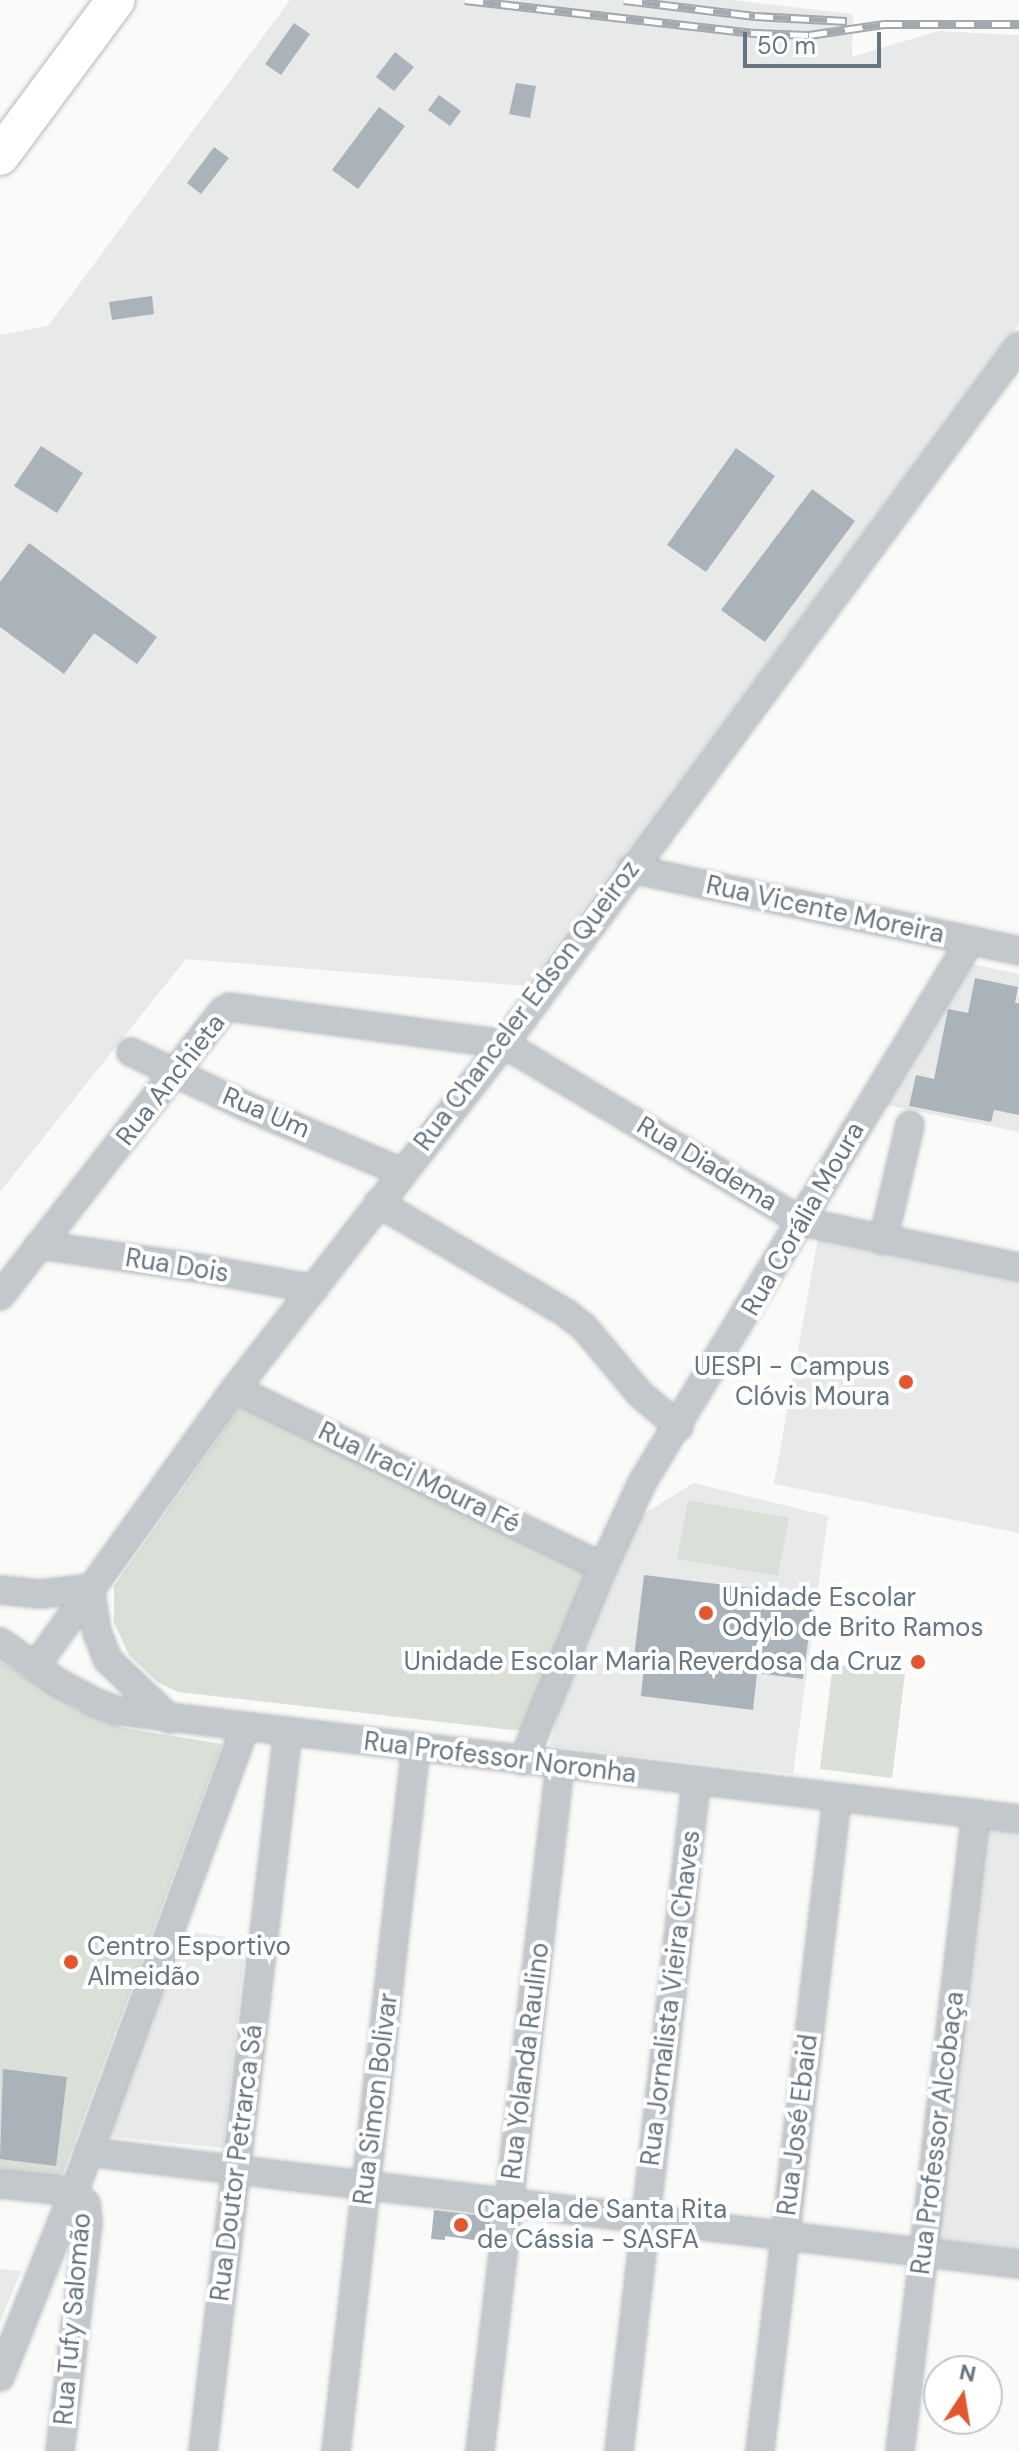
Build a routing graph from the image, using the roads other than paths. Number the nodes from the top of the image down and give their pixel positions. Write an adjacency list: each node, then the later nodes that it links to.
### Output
1 (116, 0): 2 (highway)
2 (0, 156)
3 (1019, 346): 4 (street, Rua Chanceler Edson Queiroz)
4 (631, 869): 5 (street, Rua Vicente Moreira); 7 (street, Rua Chanceler Edson Queiroz)
5 (970, 941): 6 (street, Rua Vicente Moreira); 13 (street, Rua Corália Moura)
6 (1019, 951)
7 (504, 1044): 9 (street, Rua Anchieta); 11 (street, Rua Chanceler Edson Queiroz); 13 (street, Rua Diadema)
8 (131, 1052): 9 (street, Rua Um)
9 (177, 1074): 11 (street, Rua Um); 15 (street, Rua Anchieta)
10 (910, 1125): 14 (street)
11 (402, 1172): 12 (street, Rua Chanceler Edson Queiroz)
12 (378, 1203): 17 (street, Rua Chanceler Edson Queiroz); 20 (street)
13 (803, 1222): 14 (street, Rua Diadema); 20 (street, Rua Corália Moura)
14 (883, 1240): 16 (street, Rua Diadema)
15 (39, 1245): 17 (street, Rua Dois); 18 (street, Rua Anchieta)
16 (1019, 1267)
17 (314, 1289): 19 (street, Rua Chanceler Edson Queiroz)
18 (0, 1296)
19 (235, 1389): 21 (street, Rua Iraci Moura Fé); 22 (street, Rua Chanceler Edson Queiroz)
20 (679, 1427): 21 (street, Rua Corália Moura)
21 (603, 1567): 30 (street, Rua Corália Moura)
22 (90, 1588): 23 (street); 25 (street, Rua Chanceler Edson Queiroz); 26 (street)
23 (0, 1590)
24 (0, 1642): 25 (street, Rua Professor Noronha)
25 (35, 1667): 26 (street, Rua Professor Noronha)
26 (170, 1719): 27 (street, Rua Professor Noronha)
27 (245, 1726): 28 (street, Rua Professor Noronha); 36 (street)
28 (288, 1731): 29 (street, Rua Professor Noronha); 37 (street, Rua Doutor Petrarca Sá)
29 (416, 1747): 30 (street, Rua Professor Noronha); 39 (street, Rua Simon Bolivar)
30 (523, 1761): 31 (street, Rua Professor Noronha)
31 (560, 1766): 32 (street, Rua Professor Noronha); 41 (street, Rua Yolanda Raulino)
32 (696, 1783): 33 (street, Rua Professor Noronha); 42 (street, Rua Jornalista Vieira Chaves)
33 (837, 1798): 34 (street, Rua Professor Noronha); 43 (street, Rua José Ebaid)
34 (976, 1814): 35 (street, Rua Professor Noronha); 44 (street, Rua Professor Alcobaça)
35 (1019, 1819)
36 (88, 2152): 37 (street); 40 (street)
37 (236, 2169): 39 (street); 48 (street, Rua Doutor Petrarca Sá)
38 (0, 2184): 40 (street)
39 (366, 2184): 41 (street); 49 (street, Rua Simon Bolivar)
40 (74, 2192): 46 (street); 47 (street, Rua Tufy Salomão)
41 (509, 2201): 42 (street); 50 (street, Rua Yolanda Raulino)
42 (645, 2219): 43 (street); 51 (street, Rua Jornalista Vieira Chaves)
43 (785, 2238): 44 (street); 52 (street, Rua José Ebaid)
44 (924, 2251): 45 (street); 53 (street, Rua Professor Alcobaça)
45 (1019, 2264)
46 (0, 2377)
47 (60, 2451)
48 (203, 2451)
49 (336, 2451)
50 (480, 2451)
51 (619, 2451)
52 (760, 2451)
53 (900, 2451)

